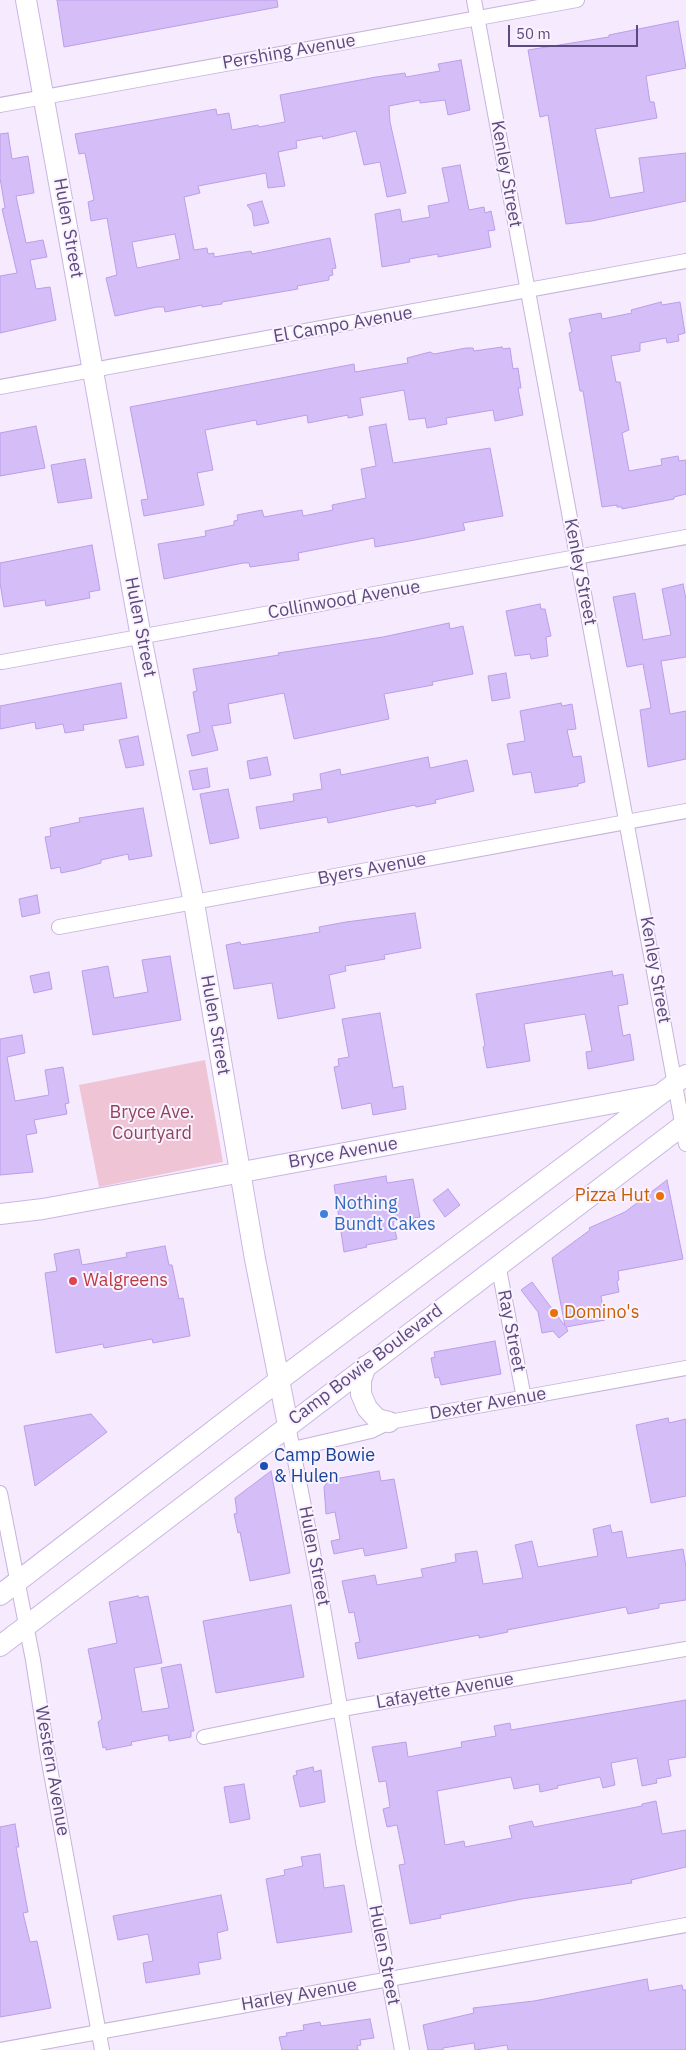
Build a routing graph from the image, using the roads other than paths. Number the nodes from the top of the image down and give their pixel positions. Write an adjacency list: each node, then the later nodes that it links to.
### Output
1 (26, 0): 5 (main road, Hulen Street)
2 (474, 0): 4 (street, Kenley Street)
3 (577, 0): 4 (street, Pershing Avenue)
4 (477, 18): 5 (street, Pershing Avenue); 8 (street, Kenley Street)
5 (44, 97): 6 (street, Pershing Avenue); 9 (main road, Hulen Street)
6 (0, 105)
7 (686, 262): 8 (street, El Campo Avenue)
8 (528, 292): 9 (street, El Campo Avenue); 12 (street, Kenley Street)
9 (93, 370): 10 (street, El Campo Avenue); 13 (main road, Hulen Street)
10 (0, 387)
11 (686, 537): 12 (street, Collinwood Avenue)
12 (576, 557): 13 (street, Collinwood Avenue); 16 (street, Kenley Street)
13 (141, 637): 14 (street, Collinwood Avenue); 17 (main road, Hulen Street)
14 (2, 662)
15 (686, 811): 16 (street, Byers Avenue)
16 (628, 822): 17 (street, Byers Avenue); 19 (street, Kenley Street)
17 (194, 903): 18 (street, Byers Avenue); 21 (main road, Hulen Street)
18 (59, 927)
19 (677, 1087): 20 (street, Kenley Street); 21 (main road, Bryce Avenue); 26 (main road)
20 (685, 1131): 23 (main road, Camp Bowie Boulevard)
21 (239, 1172): 22 (main road, Bryce Avenue); 26 (main road, Hulen Street)
22 (0, 1214)
23 (498, 1264): 24 (main road, Camp Bowie Boulevard); 27 (street, Ray Street)
24 (366, 1366): 28 (main road); 29 (main road, Camp Bowie Boulevard)
25 (686, 1368): 27 (street, Dexter Avenue)
26 (278, 1381): 29 (main road, Hulen Street); 32 (main road)
27 (524, 1398): 28 (street, Dexter Avenue)
28 (389, 1422): 30 (street, Dexter Avenue)
29 (288, 1425): 30 (street, Hulen Street); 34 (main road, Camp Bowie Boulevard)
30 (293, 1449): 37 (street, Hulen Street)
31 (0, 1493): 32 (street, Western Avenue)
32 (16, 1583): 33 (main road); 34 (street, Western Avenue)
33 (0, 1595)
34 (26, 1626): 35 (main road, Camp Bowie Boulevard); 41 (street, Western Avenue)
35 (0, 1646)
36 (686, 1649): 37 (street, Lafayette Avenue)
37 (342, 1709): 38 (street, Lafayette Avenue); 40 (street, Hulen Street)
38 (204, 1737)
39 (686, 1925): 40 (street, Harley Avenue)
40 (389, 1979): 41 (street, Harley Avenue); 44 (street, Hulen Street)
41 (99, 2032): 42 (street, Harley Avenue); 43 (street, Western Avenue)
42 (0, 2050)
43 (102, 2050)
44 (402, 2050)

